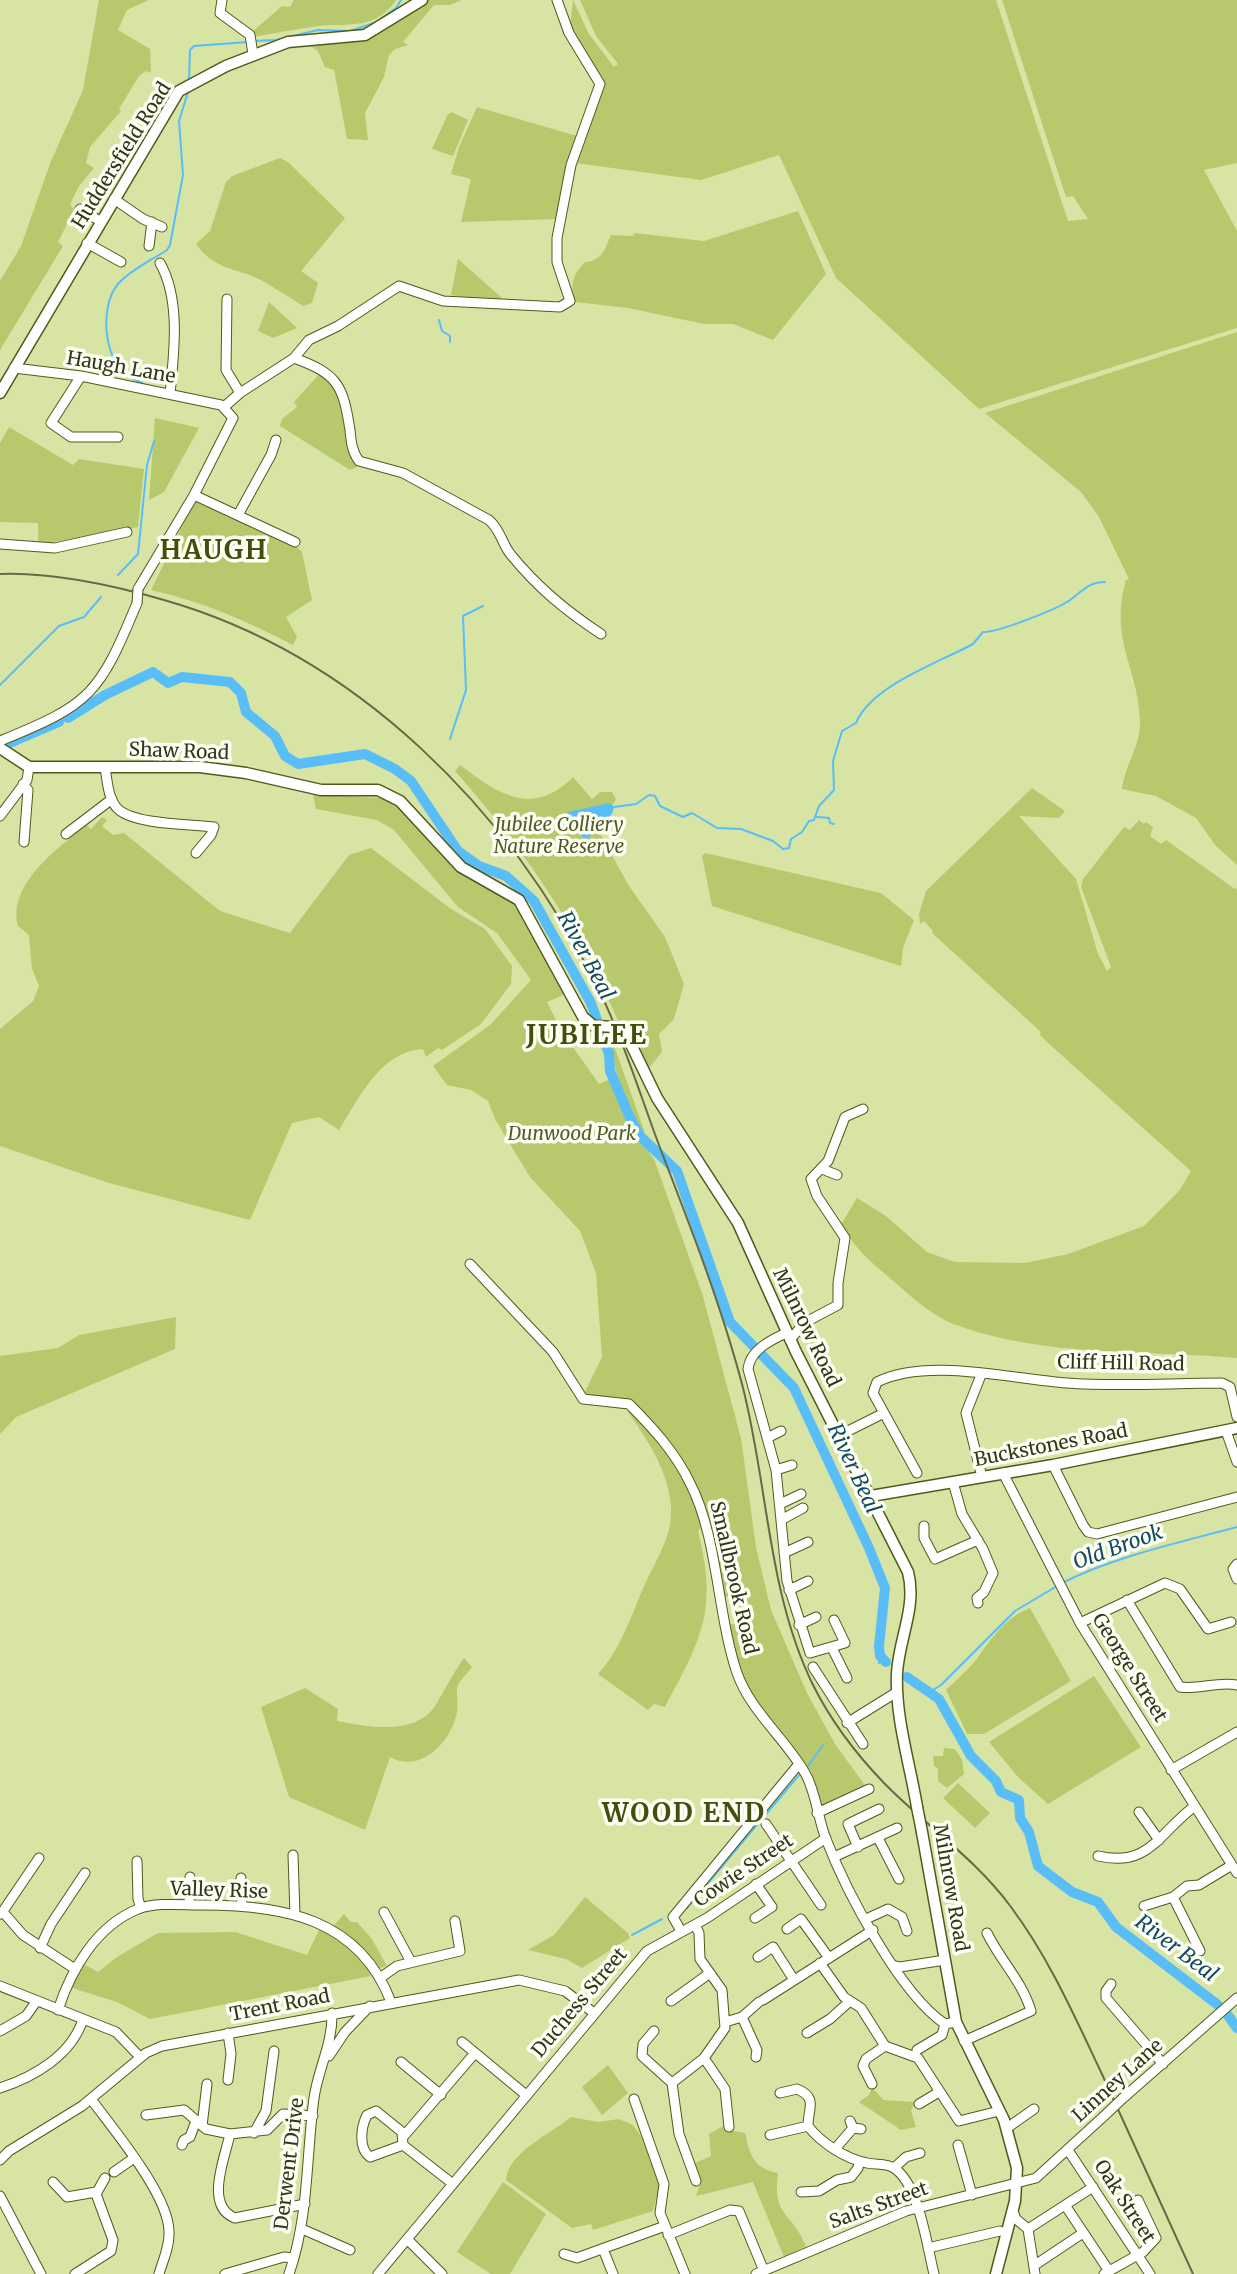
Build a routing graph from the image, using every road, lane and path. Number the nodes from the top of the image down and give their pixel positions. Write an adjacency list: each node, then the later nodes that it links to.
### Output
1 (222, 0): 4 (street)
2 (422, 0): 4 (main road, Huddersfield Road)
3 (557, 0): 15 (street)
4 (253, 51): 5 (main road, Huddersfield Road)
5 (114, 199): 7 (main road, Huddersfield Road); 8 (street)
6 (80, 209): 7 (street)
7 (100, 221): 10 (main road, Huddersfield Road)
8 (152, 222): 9 (street); 11 (street)
9 (162, 227)
10 (88, 243): 12 (street); 16 (main road, Huddersfield Road)
11 (149, 246)
12 (121, 262)
13 (160, 263): 20 (street)
14 (227, 299): 19 (street)
15 (295, 358): 19 (street); 29 (street)
16 (15, 368): 17 (street, Haugh Lane); 18 (main road, Huddersfield Road)
17 (81, 376): 20 (street, Haugh Lane); 22 (street)
18 (0, 393)
19 (240, 393): 21 (street)
20 (170, 394): 21 (street, Haugh Lane)
21 (223, 406): 24 (street)
22 (118, 437)
23 (276, 440): 25 (street)
24 (194, 495): 25 (street); 30 (street, bridge)
25 (237, 515): 27 (street)
26 (127, 532): 28 (street)
27 (295, 542)
28 (0, 544)
29 (601, 634)
30 (0, 741)
31 (0, 748): 32 (main road)
32 (29, 767): 33 (main road, Shaw Road); 34 (street)
33 (105, 767): 35 (street); 37 (main road, Shaw Road)
34 (23, 784): 36 (street); 40 (street)
35 (112, 799): 39 (street); 41 (street)
36 (4, 801): 38 (street)
37 (400, 802): 46 (main road, Milnrow Road, bridge)
38 (0, 816)
39 (66, 834)
40 (24, 842)
41 (196, 853)
42 (863, 1109): 43 (street)
43 (822, 1169): 44 (street); 46 (street)
44 (837, 1175)
45 (470, 1264): 91 (street, Smallbrook Road)
46 (788, 1336): 52 (main road, Milnrow Road); 53 (street)
47 (981, 1375): 48 (street); 49 (street, Cliff Hill Road); 60 (street)
48 (884, 1413): 52 (street); 58 (street)
49 (1237, 1417)
50 (1232, 1429): 54 (street); 56 (main road, Buckstones Road)
51 (781, 1431): 53 (street)
52 (839, 1435): 63 (main road, Milnrow Road)
53 (767, 1438): 57 (street)
54 (1237, 1462)
55 (792, 1465): 57 (street)
56 (1053, 1465): 59 (main road, Buckstones Road); 64 (street)
57 (776, 1470): 65 (street)
58 (917, 1472)
59 (1003, 1473): 60 (main road, Buckstones Road); 81 (street, George Street)
60 (982, 1477): 61 (main road, Buckstones Road)
61 (953, 1482): 63 (main road, Buckstones Road); 69 (street)
62 (802, 1494): 65 (street)
63 (871, 1496): 87 (main road, Milnrow Road)
64 (1237, 1497)
65 (780, 1504): 67 (street)
66 (803, 1508): 67 (street)
67 (781, 1520): 71 (street)
68 (924, 1526): 69 (street)
69 (978, 1540): 77 (street)
70 (808, 1542): 71 (street)
71 (784, 1553): 75 (street)
72 (1237, 1564): 73 (street)
73 (1237, 1579)
74 (808, 1581): 75 (street)
75 (789, 1590): 82 (street)
76 (1126, 1600): 80 (street); 81 (street); 86 (street)
77 (978, 1603)
78 (816, 1617): 82 (street)
79 (834, 1620): 83 (street)
80 (1231, 1622)
81 (1080, 1623): 92 (street, George Street)
82 (799, 1625): 83 (street)
83 (832, 1648): 85 (street)
84 (813, 1667): 88 (street)
85 (847, 1678)
86 (1237, 1685)
87 (897, 1692): 88 (street); 138 (main road, Milnrow Road, bridge)
88 (847, 1723): 90 (street)
89 (1237, 1732): 92 (street)
90 (863, 1744)
91 (798, 1765): 97 (street, Smallbrook Road); 131 (street)
92 (1171, 1770): 94 (street, George Street)
93 (869, 1789): 97 (street)
94 (1195, 1806): 102 (street); 110 (street, George Street)
95 (879, 1809): 103 (street)
96 (1139, 1812): 102 (street)
97 (817, 1813): 100 (street, Smallbrook Road)
98 (766, 1824): 109 (street)
99 (897, 1828): 101 (street)
100 (826, 1838): 106 (street, Smallbrook Road); 109 (street, Cowie Street)
101 (878, 1838): 103 (street); 114 (street)
102 (1159, 1840): 105 (street)
103 (858, 1847): 106 (street)
104 (293, 1855): 124 (street)
105 (1098, 1856)
106 (834, 1857): 126 (street, Smallbrook Road)
107 (39, 1858): 123 (street)
108 (137, 1861): 121 (street)
109 (790, 1861): 115 (street, Cowie Street); 118 (street)
110 (1235, 1869): 116 (street)
111 (86, 1873): 134 (street)
112 (190, 1877): 117 (street)
113 (241, 1878): 119 (street)
114 (899, 1879)
115 (756, 1884): 125 (street); 128 (street, Cowie Street)
116 (1173, 1897): 120 (street); 135 (street)
117 (190, 1905): 119 (street, Valley Rise); 121 (street, Valley Rise)
118 (821, 1905)
119 (242, 1906): 124 (street, Valley Rise)
120 (1144, 1906)
121 (141, 1908): 142 (street)
122 (384, 1912): 139 (street)
123 (2, 1913): 134 (street)
124 (295, 1915): 144 (street, Valley Rise)
125 (755, 1918)
126 (866, 1919): 130 (street, Smallbrook Road); 132 (street)
127 (455, 1921): 139 (street)
128 (695, 1925): 131 (street, Cowie Street); 143 (street)
129 (787, 1929): 137 (street)
130 (873, 1930): 137 (street); 140 (street, Smallbrook Road)
131 (681, 1931): 157 (street, Duchess Street)
132 (906, 1931)
133 (987, 1933): 166 (street)
134 (40, 1948): 142 (street)
135 (1200, 1951)
136 (758, 1957): 145 (street)
137 (824, 1960): 145 (street); 152 (street)
138 (945, 1960): 141 (street); 161 (main road, Milnrow Road)
139 (411, 1962): 144 (street)
140 (892, 1965): 141 (street); 148 (street, Smallbrook Road)
141 (914, 1965): 148 (street)
142 (75, 1969): 155 (street)
143 (710, 1973): 151 (street); 160 (street)
144 (380, 1978): 153 (street, Valley Rise)
145 (794, 1980): 158 (street)
146 (1111, 1984): 177 (street)
147 (0, 1986): 150 (street)
148 (908, 1987): 161 (street, Smallbrook Road)
149 (1237, 1998): 177 (street, Linney Lane)
150 (36, 2001): 155 (street); 162 (street)
151 (671, 2001)
152 (850, 2001): 165 (street); 168 (street)
153 (391, 2002): 154 (street, Trent Road); 157 (street, Trent Road)
154 (370, 2006): 156 (street, Trent Road); 173 (street, Derwent Drive)
155 (58, 2010): 159 (street)
156 (332, 2013): 164 (street, Trent Road); 173 (street, Derwent Drive)
157 (594, 2014): 186 (street, Duchess Street)
158 (742, 2017): 160 (street); 174 (street)
159 (83, 2019): 172 (street); 182 (street)
160 (725, 2022): 175 (street)
161 (951, 2023): 166 (main road, Milnrow Road); 169 (street)
162 (0, 2031)
163 (654, 2031): 179 (street)
164 (228, 2033): 172 (street, Trent Road); 178 (street)
165 (813, 2033)
166 (964, 2041): 191 (main road, Milnrow Road)
167 (462, 2042): 171 (street)
168 (885, 2046): 181 (street); 183 (street)
169 (918, 2050)
170 (274, 2052): 199 (street)
171 (475, 2053): 185 (street); 186 (street)
172 (140, 2057): 187 (street, Trent Road)
173 (324, 2057): 193 (street, Derwent Drive)
174 (756, 2057)
175 (704, 2058): 179 (street); 197 (street)
176 (401, 2062): 185 (street)
177 (1163, 2064): 206 (street, Linney Lane, bridge)
178 (228, 2080)
179 (672, 2083): 214 (street)
180 (207, 2084): 194 (street)
181 (872, 2084)
182 (0, 2088)
183 (939, 2092): 189 (street); 191 (street)
184 (780, 2093): 195 (street)
185 (441, 2095): 202 (street)
186 (526, 2095): 217 (street, Duchess Street)
187 (91, 2099): 208 (street); 209 (street, Trent Road)
188 (634, 2099): 229 (street)
189 (919, 2104)
190 (1034, 2109): 198 (street)
191 (999, 2110): 198 (main road, Milnrow Road)
192 (146, 2115): 194 (street)
193 (313, 2116): 199 (street); 224 (street, Derwent Drive)
194 (199, 2123): 200 (street); 203 (street)
195 (808, 2126): 201 (street); 205 (street)
196 (855, 2126): 205 (street)
197 (729, 2127)
198 (1007, 2128): 216 (main road, Milnrow Road)
199 (254, 2133): 200 (street)
200 (230, 2134): 224 (street)
201 (770, 2135)
202 (403, 2141): 202 (street); 217 (street)
203 (182, 2145)
204 (958, 2145): 221 (street)
205 (835, 2149): 210 (street)
206 (1068, 2150): 216 (street, Linney Lane); 218 (street, Oak Street)
207 (920, 2153): 211 (street)
208 (134, 2158): 212 (street); 246 (street)
209 (0, 2160)
210 (859, 2161): 211 (street); 220 (street)
211 (894, 2168): 226 (street)
212 (114, 2172)
213 (105, 2178): 219 (street)
214 (696, 2181)
215 (52, 2182): 219 (street)
216 (1018, 2182): 221 (street, Salts Street); 227 (main road)
217 (453, 2184): 233 (street, Duchess Street)
218 (1093, 2188): 225 (street); 239 (street, Oak Street)
219 (96, 2192): 245 (street)
220 (801, 2192)
221 (972, 2195): 226 (street, Salts Street)
222 (0, 2196): 244 (street)
223 (1138, 2200): 239 (street)
224 (304, 2204): 228 (street, Derwent Drive)
225 (1065, 2205): 231 (street); 232 (street)
226 (917, 2208): 235 (street); 242 (street, Salts Street)
227 (1013, 2211): 230 (main road); 231 (street)
228 (302, 2229): 237 (street); 240 (street, Derwent Drive)
229 (667, 2230): 236 (street); 242 (street); 252 (street)
230 (1001, 2230): 231 (street); 234 (street); 235 (street); 254 (main road)
231 (1028, 2231): 241 (street)
232 (1083, 2233): 241 (street); 243 (street)
233 (407, 2239): 249 (street, Duchess Street); 250 (street)
234 (995, 2244)
235 (928, 2248): 253 (street)
236 (603, 2249): 238 (street); 251 (street)
237 (350, 2250)
238 (564, 2254)
239 (1137, 2255): 243 (street); 255 (street, Oak Street)
240 (294, 2258): 247 (street); 248 (street, Derwent Drive)
241 (1035, 2269)
242 (760, 2272)
243 (1106, 2273)
244 (41, 2274)
245 (75, 2274)
246 (159, 2274)
247 (225, 2274)
248 (289, 2274)
249 (378, 2274)
250 (442, 2274)
251 (613, 2274)
252 (685, 2274)
253 (934, 2274)
254 (996, 2274)
255 (1150, 2274)

